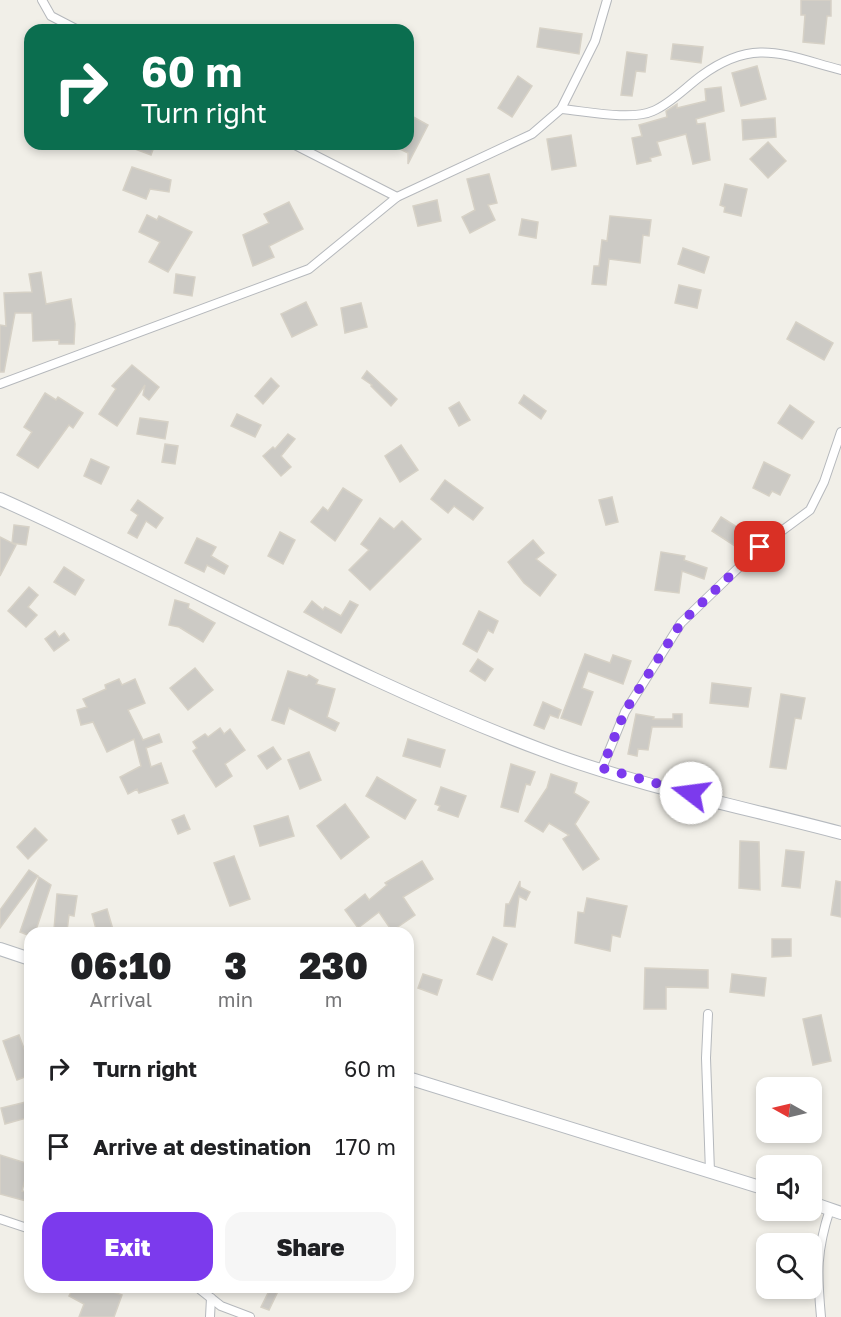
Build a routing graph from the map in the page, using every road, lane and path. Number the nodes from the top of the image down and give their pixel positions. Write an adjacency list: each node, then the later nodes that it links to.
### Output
1 (42, 0): 3 (street)
2 (607, 0): 5 (street)
3 (66, 24)
4 (841, 70): 5 (street)
5 (561, 109): 7 (street)
6 (306, 150): 7 (street)
7 (398, 197): 8 (street)
8 (0, 384)
9 (841, 432): 11 (street)
10 (0, 499): 11 (street)
11 (602, 768): 12 (street)
12 (841, 833)
13 (0, 949): 14 (street)
14 (24, 956)
15 (708, 1014): 17 (street)
16 (414, 1080): 17 (street)
17 (710, 1172): 18 (street)
18 (756, 1187)
19 (836, 1211): 26 (street)
20 (0, 1219): 21 (street)
21 (24, 1227)
22 (204, 1293): 23 (street)
23 (211, 1298): 24 (street); 25 (street)
24 (210, 1317)
25 (250, 1317)
26 (821, 1317)

